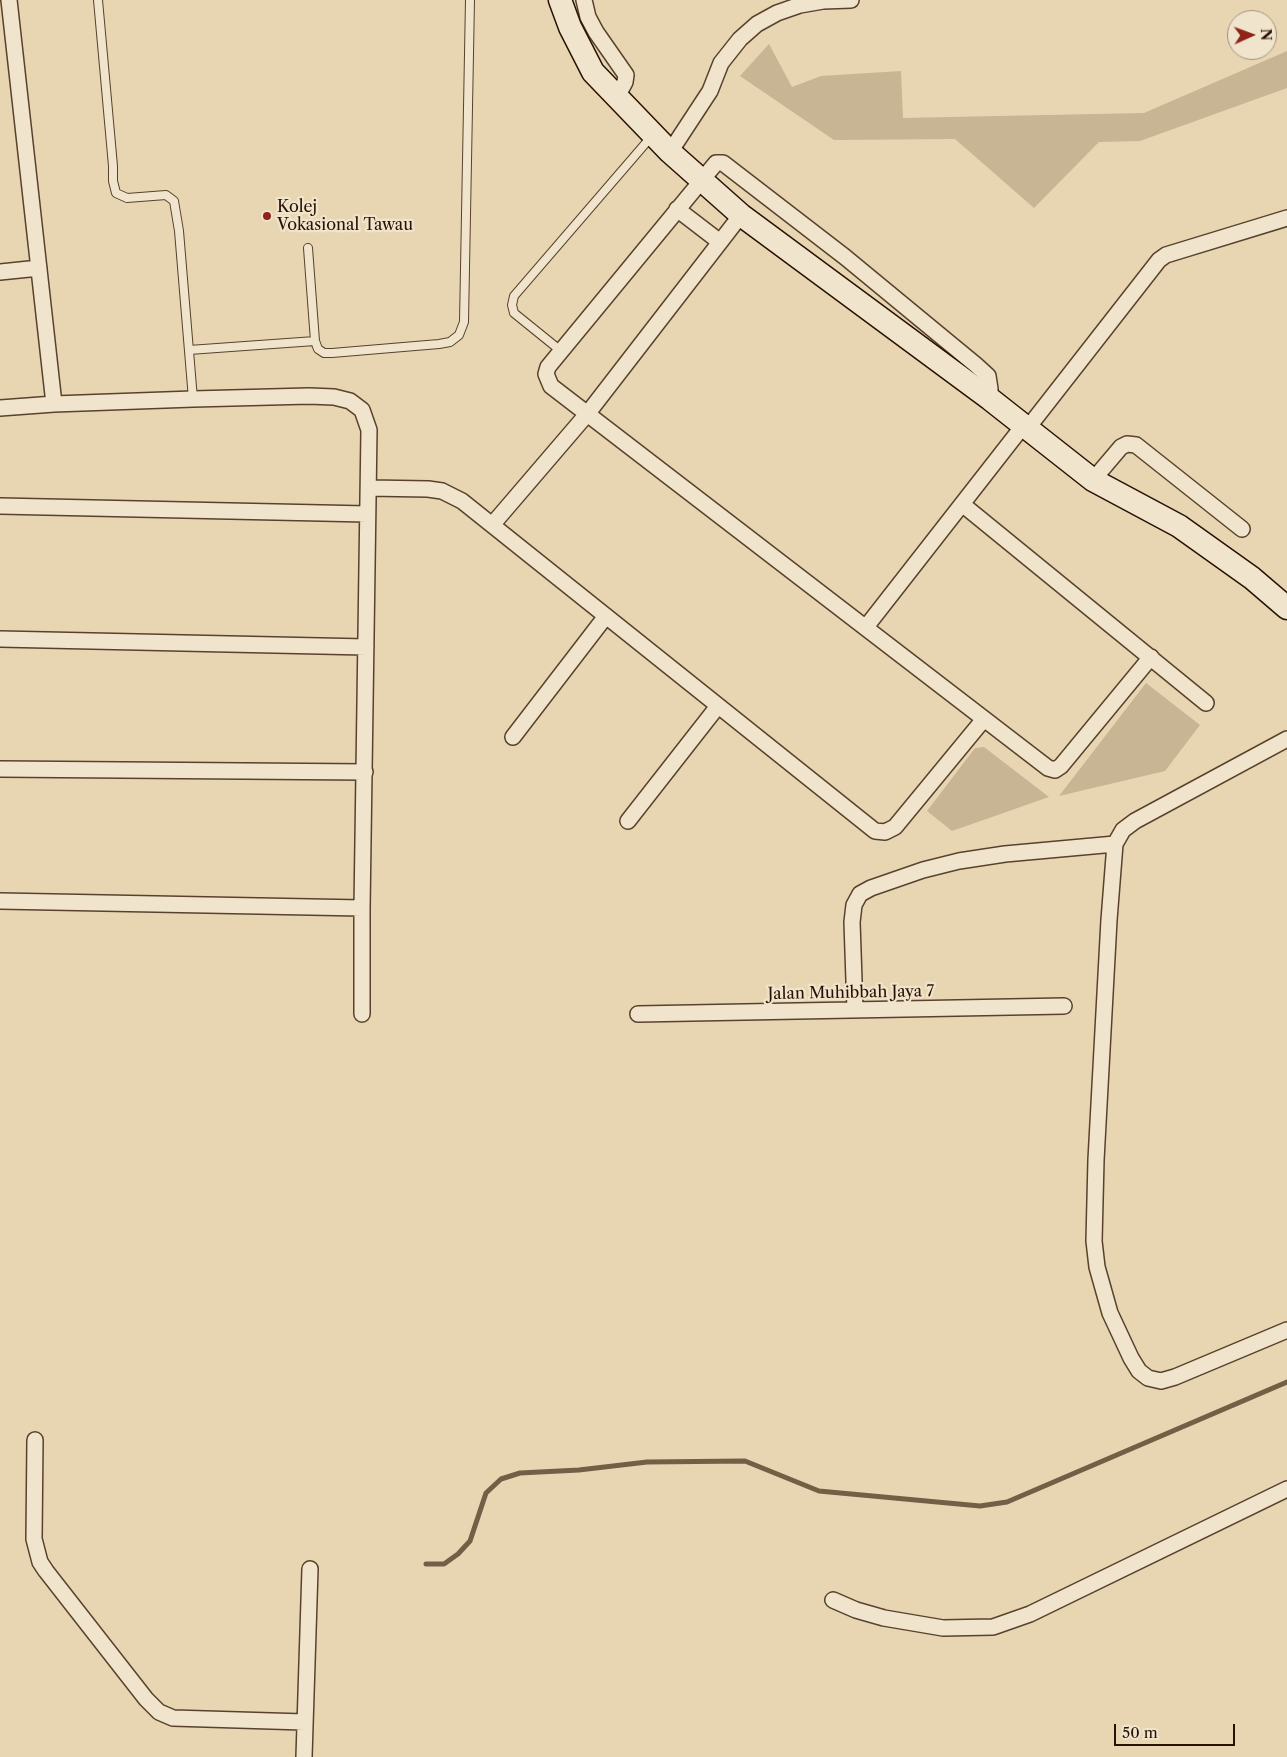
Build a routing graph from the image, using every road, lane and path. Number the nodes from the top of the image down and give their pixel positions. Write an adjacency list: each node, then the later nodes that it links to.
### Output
1 (9, 0): 16 (street)
2 (98, 0): 19 (lane)
3 (470, 0): 18 (lane)
4 (560, 0): 7 (street)
5 (584, 0): 7 (street)
6 (850, 0): 9 (street)
7 (617, 97): 8 (street)
8 (652, 135): 9 (street); 20 (lane)
9 (670, 152): 10 (street)
10 (701, 181): 11 (street); 12 (street); 22 (street)
11 (677, 209): 14 (street); 20 (street)
12 (741, 215): 14 (street); 22 (street)
13 (1287, 218): 26 (street)
14 (720, 242): 25 (street)
15 (308, 248): 18 (lane)
16 (39, 268): 17 (street); 23 (street)
17 (0, 272)
18 (315, 341): 19 (lane)
19 (189, 350): 21 (lane)
20 (561, 351): 25 (street)
21 (193, 399): 23 (street); 28 (street)
22 (990, 399): 26 (street)
23 (54, 404): 24 (street)
24 (0, 408)
25 (588, 414): 32 (street); 36 (street)
26 (1025, 427): 27 (street); 29 (street)
27 (1093, 480): 33 (street); 34 (street)
28 (369, 488): 31 (street); 32 (street)
29 (962, 504): 36 (street); 39 (street)
30 (0, 506): 31 (street)
31 (367, 514): 38 (street)
32 (492, 525): 35 (street)
33 (1242, 529)
34 (1287, 608)
35 (606, 616): 41 (street); 43 (street)
36 (866, 627): 42 (street)
37 (0, 639): 38 (street)
38 (366, 647): 46 (street)
39 (1150, 658): 40 (street); 42 (street)
40 (1206, 702)
41 (718, 706): 42 (street); 47 (street)
42 (984, 719)
43 (513, 737)
44 (1287, 739): 48 (street)
45 (0, 769): 46 (street)
46 (364, 772): 50 (street)
47 (628, 821)
48 (1114, 844): 52 (street); 55 (street)
49 (0, 901): 50 (street)
50 (362, 908): 53 (street)
51 (1064, 1006): 52 (street, Jalan Muhibbah Jaya 7)
52 (855, 1010): 54 (street, Jalan Muhibbah Jaya 7)
53 (362, 1014)
54 (638, 1014)
55 (1287, 1330)
56 (35, 1440): 60 (street)
57 (1287, 1489): 59 (street)
58 (310, 1569): 60 (street)
59 (833, 1600)
60 (304, 1722): 61 (street)
61 (304, 1757)

